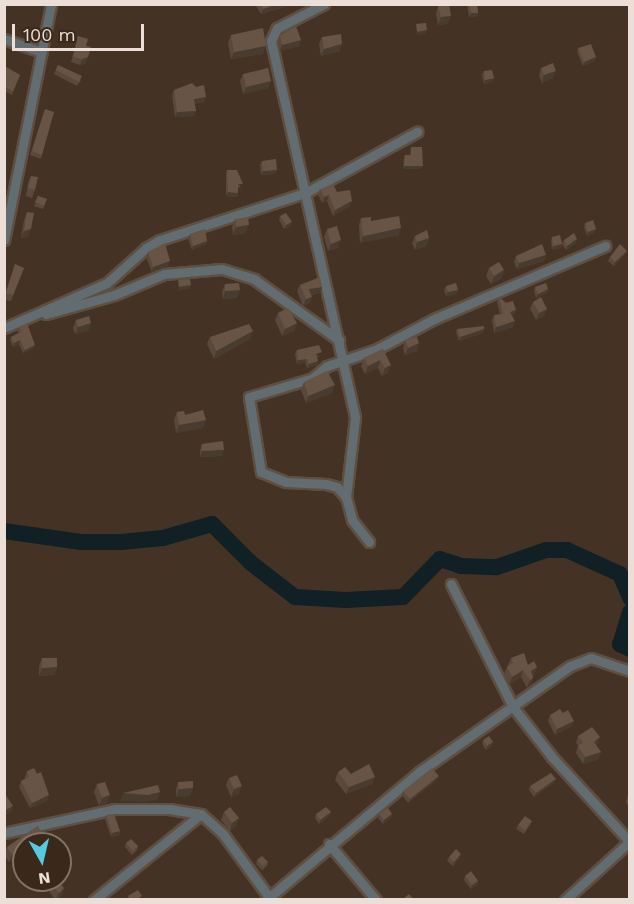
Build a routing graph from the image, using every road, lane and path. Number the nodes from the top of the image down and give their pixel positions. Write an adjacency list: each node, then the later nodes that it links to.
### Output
1 (51, 4): 4 (street)
2 (324, 4): 6 (street)
3 (4, 39): 4 (street)
4 (42, 52): 7 (street)
5 (417, 132): 6 (street)
6 (304, 193): 9 (street); 11 (street)
7 (4, 240)
8 (605, 246): 12 (street)
9 (39, 315): 10 (street); 11 (street)
10 (4, 328)
11 (339, 340): 12 (street)
12 (344, 361): 13 (street); 13 (street)
13 (346, 497): 14 (street)
14 (369, 542)
15 (450, 584): 17 (street)
16 (630, 671): 17 (street)
17 (513, 707): 20 (street); 21 (street)
18 (201, 814): 19 (street); 22 (street); 23 (street)
19 (4, 833)
20 (629, 842): 25 (street)
21 (330, 844): 22 (street); 24 (street)
22 (267, 898)
23 (94, 900)
24 (376, 900)
25 (565, 900)

